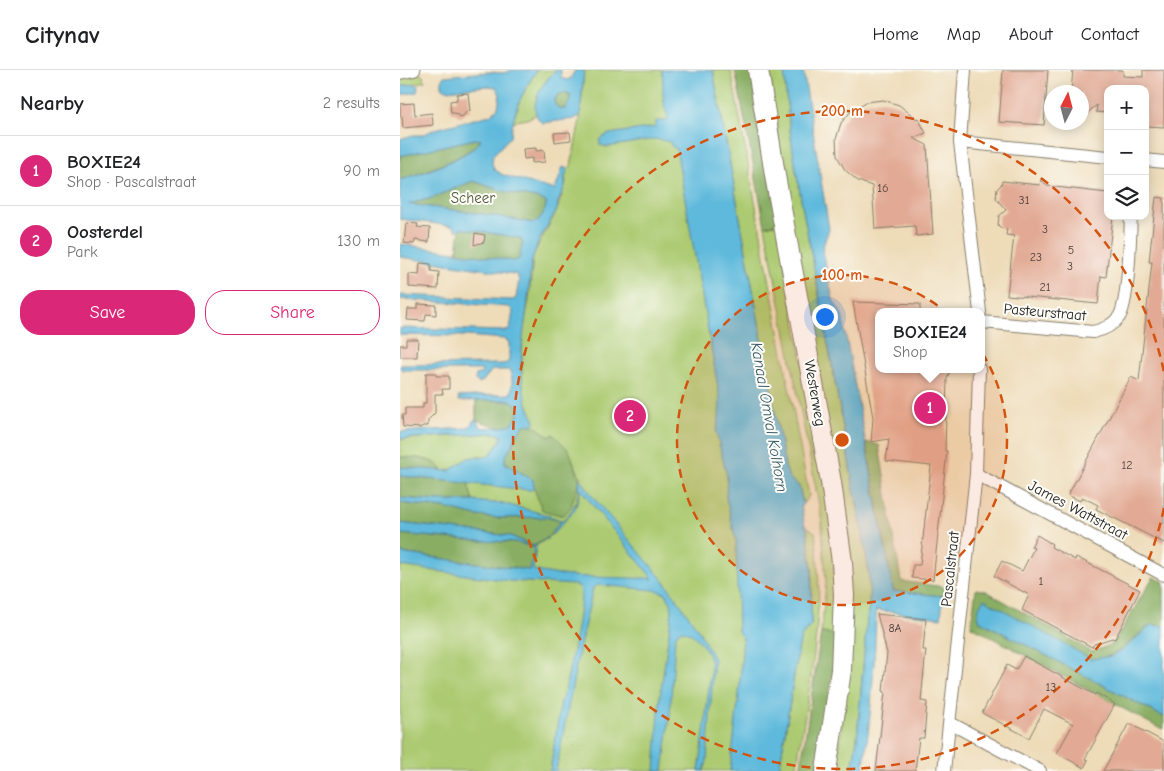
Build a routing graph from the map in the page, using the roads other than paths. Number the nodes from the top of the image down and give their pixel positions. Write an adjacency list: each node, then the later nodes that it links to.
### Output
1 (414, 70): 5 (street)
2 (758, 70): 6 (main road, Westerweg)
3 (764, 70): 6 (main road, Westerweg)
4 (965, 70): 7 (street)
5 (400, 73)
6 (765, 107): 18 (main road, Westerweg)
7 (960, 142): 8 (street); 12 (street)
8 (1104, 157)
9 (1149, 160): 10 (street)
10 (1164, 162)
11 (1131, 220): 13 (street, Pasteurstraat)
12 (980, 308)
13 (985, 322)
14 (979, 373): 15 (street, Pascalstraat)
15 (976, 474): 16 (street, James Wattstraat); 17 (street, Pascalstraat)
16 (1164, 575)
17 (950, 723): 19 (street, Pascalstraat); 20 (street)
18 (826, 771)
19 (944, 771)
20 (1040, 771)

